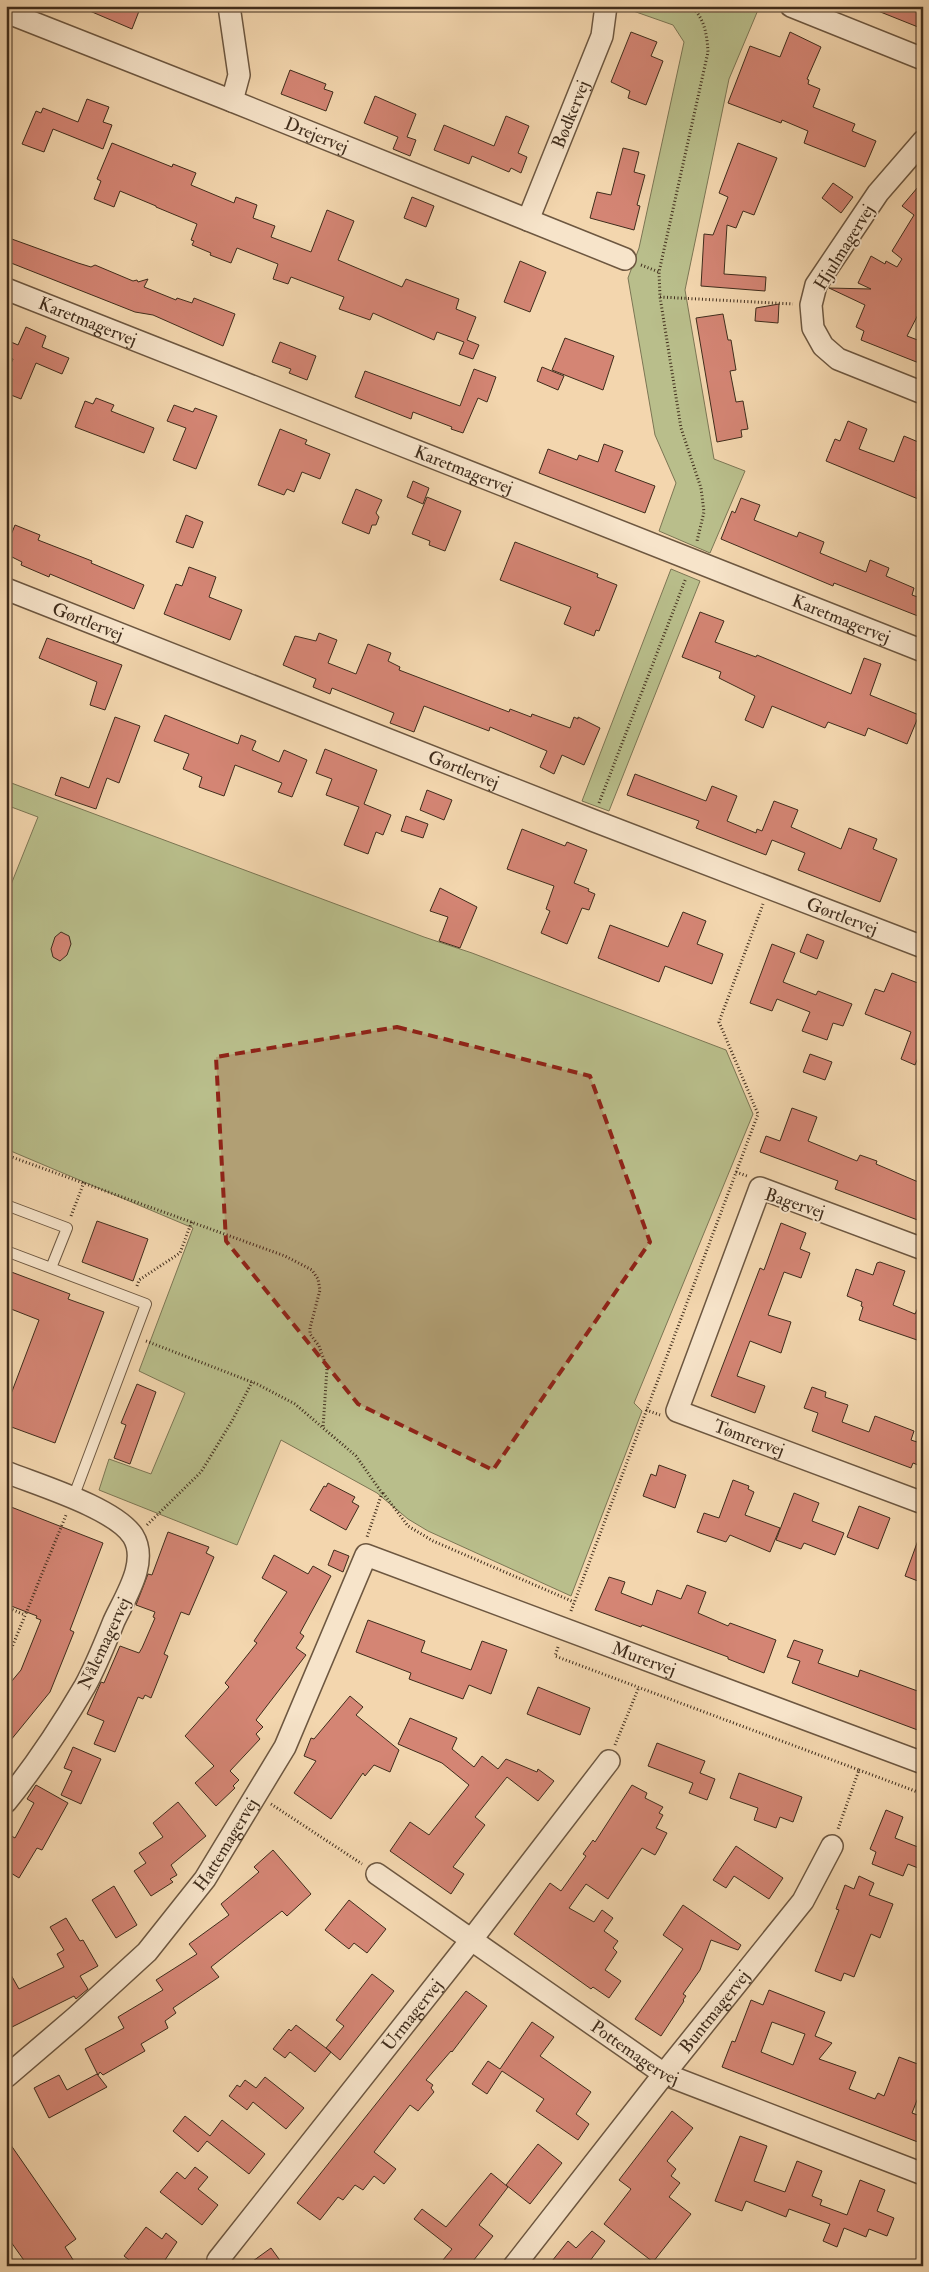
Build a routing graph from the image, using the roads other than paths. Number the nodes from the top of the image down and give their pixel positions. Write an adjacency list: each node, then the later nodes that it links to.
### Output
1 (229, 6): 6 (street)
2 (606, 6): 8 (street, Bødkervej)
3 (791, 6): 5 (street)
4 (6, 12): 6 (street, Drejervej)
5 (923, 59)
6 (232, 101): 8 (street, Drejervej)
7 (923, 141): 11 (street, Hjulmagervej)
8 (528, 220): 9 (street, Drejervej)
9 (625, 259)
10 (6, 290): 13 (street, Karetmagervej)
11 (923, 393)
12 (6, 589): 14 (street, Gørtlervej)
13 (923, 651)
14 (923, 947)
15 (6, 1205): 18 (lane)
16 (923, 1249): 19 (street, Bagervej)
17 (6, 1251): 18 (lane)
18 (51, 1268): 21 (lane)
19 (714, 1310): 22 (street, Tømrervej)
20 (6, 1472): 21 (street)
21 (73, 1498): 26 (street, Nålemagervej)
22 (923, 1503)
23 (366, 1556): 25 (street, Murervej); 31 (street, Hattemagervej)
24 (609, 1761): 29 (street, Urmagervej)
25 (923, 1763)
26 (6, 1802)
27 (832, 1846): 30 (street, Buntmagervej)
28 (377, 1874): 29 (street, Pottemagervej)
29 (472, 1939): 30 (street, Pottemagervej); 33 (street, Urmagervej)
30 (664, 2074): 32 (street, Pottemagervej); 34 (street, Buntmagervej)
31 (6, 2077)
32 (923, 2174)
33 (222, 2266)
34 (514, 2266)

